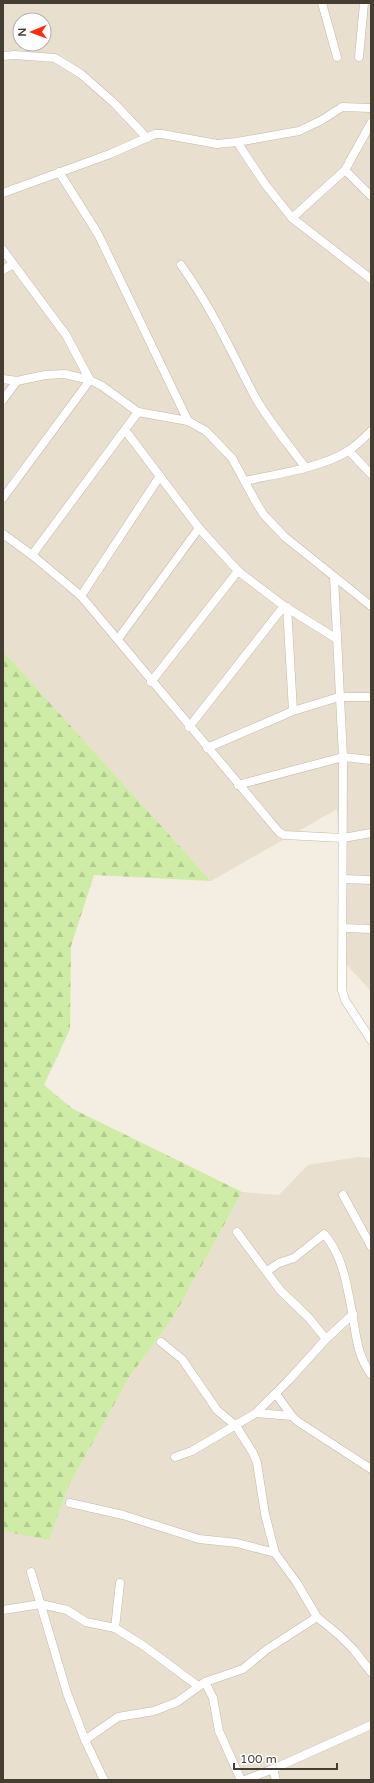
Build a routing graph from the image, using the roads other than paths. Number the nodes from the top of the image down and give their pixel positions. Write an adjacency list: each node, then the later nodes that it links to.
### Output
1 (322, 3): 4 (street)
2 (364, 3): 5 (street)
3 (3, 56): 8 (street)
4 (337, 57)
5 (359, 57)
6 (371, 108): 9 (street)
7 (371, 124): 10 (street)
8 (147, 138): 9 (street); 11 (street)
9 (237, 142): 14 (street)
10 (345, 170): 13 (street); 14 (street)
11 (59, 172): 12 (street); 25 (street)
12 (3, 193)
13 (371, 196)
14 (292, 218): 19 (street)
15 (3, 250): 16 (street)
16 (14, 264): 18 (street); 21 (street)
17 (181, 265): 29 (street)
18 (3, 270)
19 (371, 279)
20 (3, 379): 22 (street)
21 (90, 380): 22 (street); 24 (street); 33 (street)
22 (17, 381): 23 (street)
23 (3, 400)
24 (138, 412): 25 (street); 26 (street)
25 (188, 421): 32 (street)
26 (125, 430): 31 (street); 36 (street)
27 (371, 431): 28 (street)
28 (349, 451): 29 (street); 30 (street)
29 (305, 467): 32 (street)
30 (371, 474)
31 (160, 476): 34 (street); 39 (street)
32 (245, 481): 38 (street)
33 (3, 498)
34 (199, 528): 37 (street); 43 (street)
35 (3, 534): 36 (street)
36 (32, 555): 39 (street)
37 (238, 571): 41 (street); 44 (street)
38 (334, 577): 40 (street); 42 (street)
39 (81, 596): 43 (street)
40 (371, 606)
41 (286, 607): 42 (street); 47 (street); 48 (street)
42 (337, 638): 45 (street)
43 (118, 639): 44 (street)
44 (151, 682): 48 (street)
45 (339, 697): 46 (street); 47 (street); 50 (street)
46 (371, 698)
47 (294, 711): 49 (street)
48 (189, 727): 49 (street)
49 (207, 748): 52 (street)
50 (342, 758): 51 (street); 52 (street); 54 (street)
51 (371, 760)
52 (238, 785): 54 (street)
53 (371, 833): 54 (street)
54 (343, 838): 55 (street)
55 (343, 879): 56 (street); 57 (street)
56 (371, 880)
57 (343, 928): 58 (street); 59 (street)
58 (371, 929)
59 (371, 1040)
60 (343, 1196): 62 (street)
61 (237, 1232): 63 (street)
62 (371, 1246)
63 (267, 1271): 64 (street); 65 (street)
64 (353, 1314): 65 (street); 67 (street)
65 (326, 1339): 68 (street)
66 (162, 1342): 71 (street)
67 (371, 1374)
68 (276, 1394): 69 (street); 70 (street)
69 (256, 1413): 70 (street); 71 (street)
70 (292, 1416): 73 (street)
71 (236, 1426): 72 (street); 75 (street)
72 (175, 1457)
73 (371, 1469)
74 (70, 1503): 75 (street)
75 (276, 1553): 80 (street)
76 (31, 1572): 78 (street)
77 (120, 1583): 81 (street)
78 (41, 1604): 79 (street); 81 (street); 85 (street)
79 (3, 1610)
80 (317, 1617): 82 (street); 83 (street)
81 (115, 1628): 83 (street)
82 (371, 1672)
83 (202, 1684): 85 (street); 88 (street)
84 (371, 1725): 86 (street)
85 (85, 1740): 87 (street)
86 (273, 1770): 89 (street); 90 (street)
87 (104, 1780)
88 (241, 1780)
89 (245, 1780)
90 (276, 1780)

